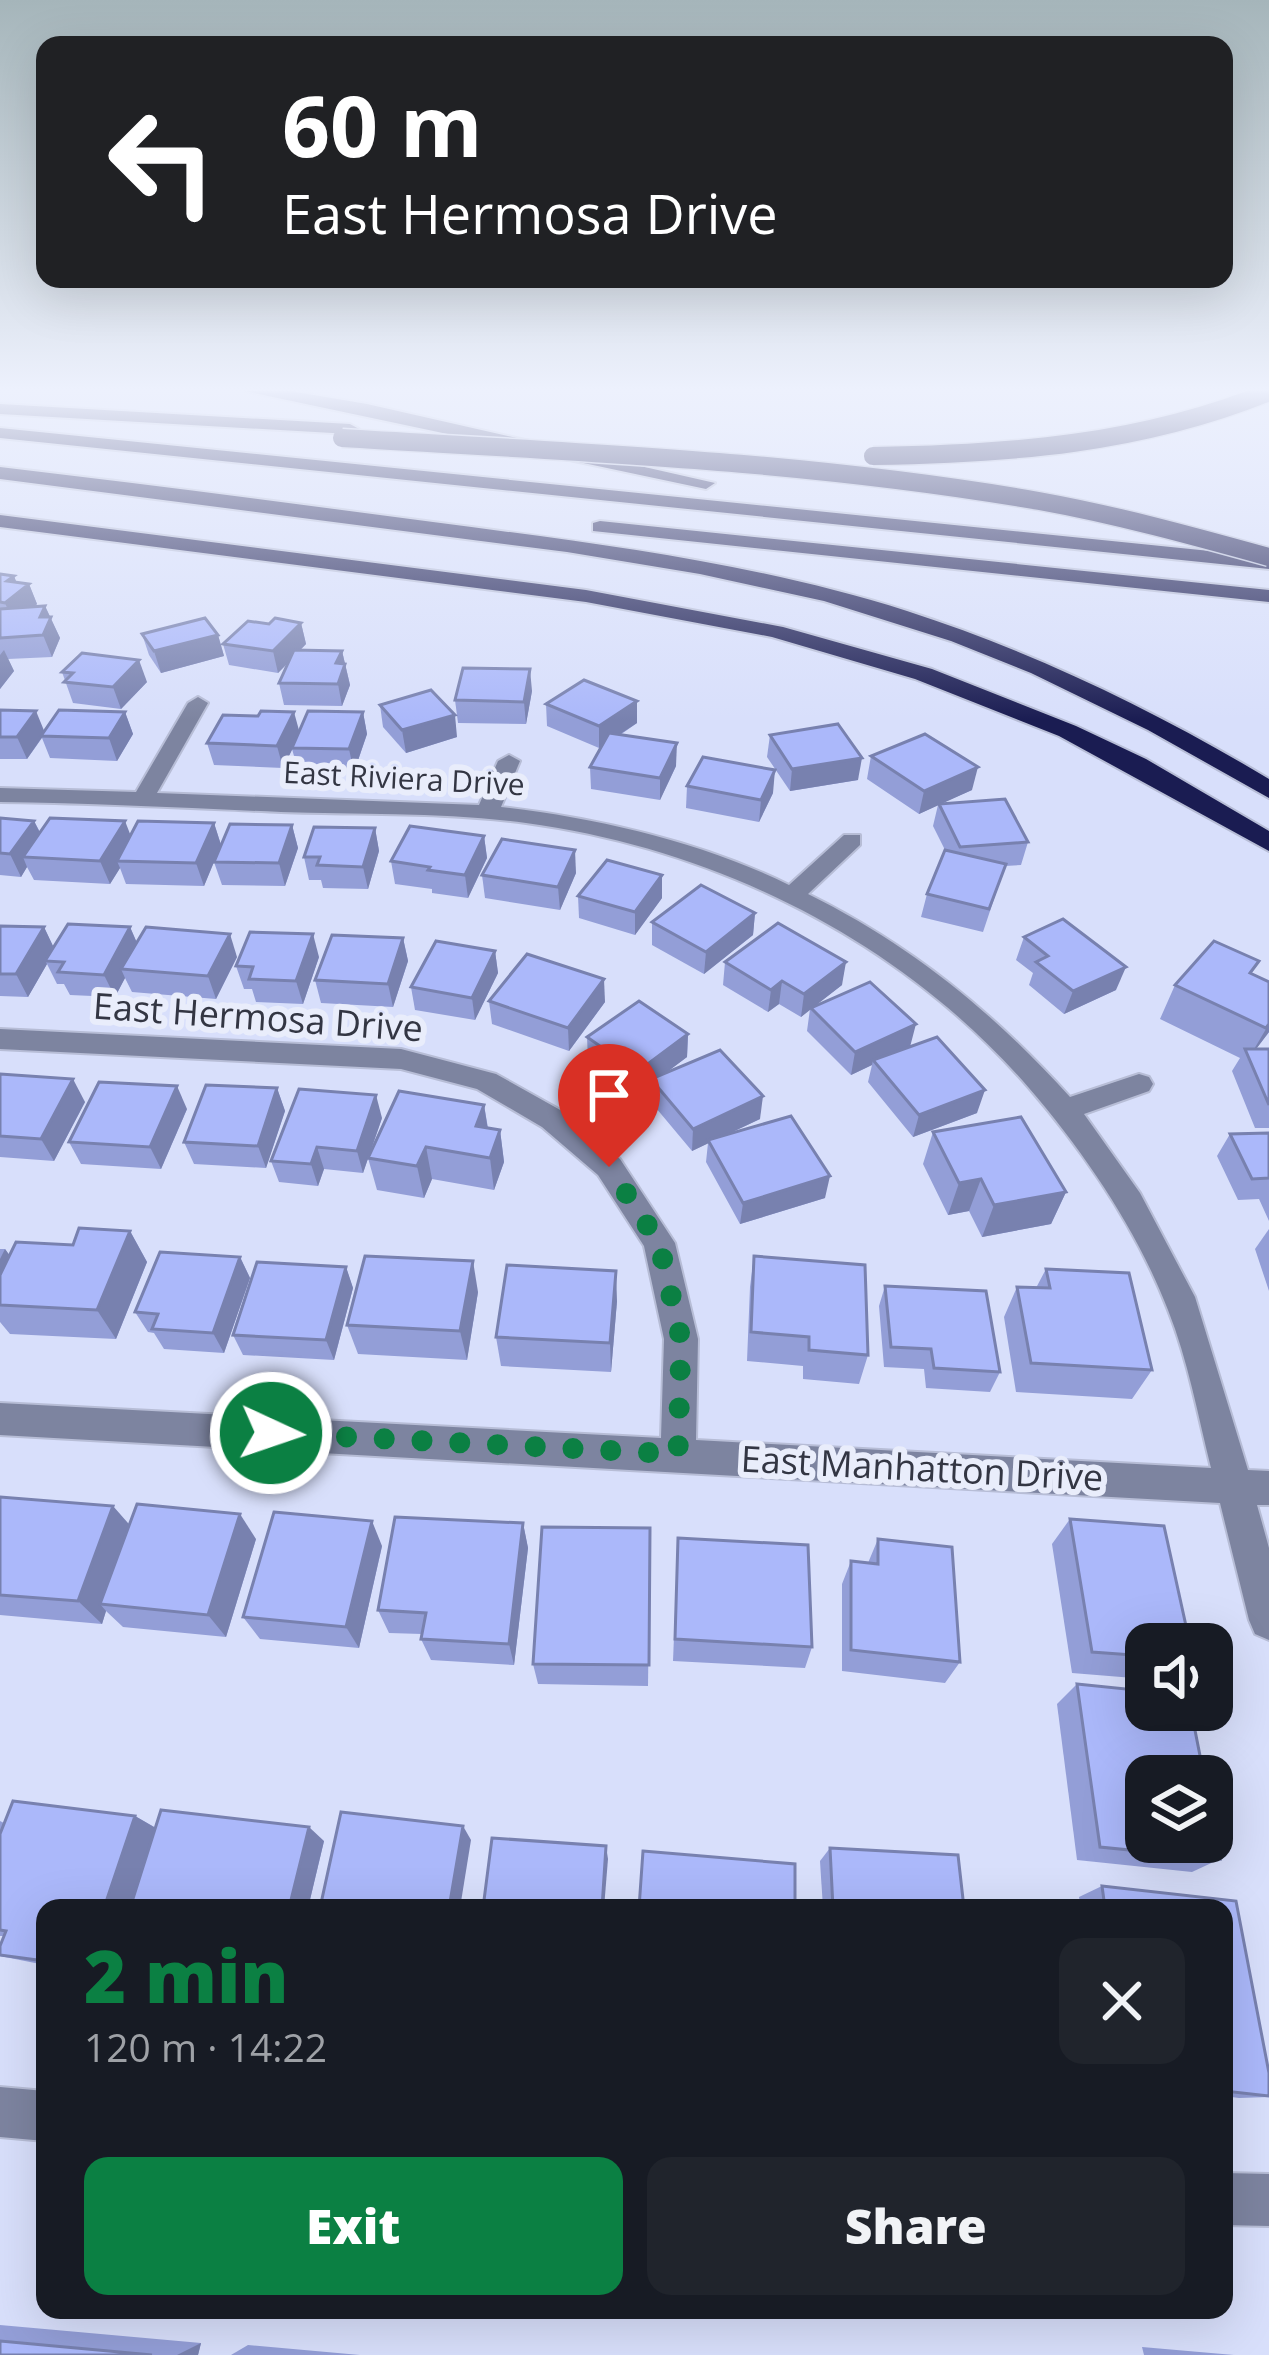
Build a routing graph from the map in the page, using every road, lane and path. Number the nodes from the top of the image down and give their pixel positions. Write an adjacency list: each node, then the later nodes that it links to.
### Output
1 (234, 501): 13 (highway)
2 (333, 501): 7 (highway)
3 (679, 501): 9 (highway)
4 (845, 501): 9 (highway)
5 (1039, 501): 9 (highway, bridge)
6 (0, 521): 18 (highway)
7 (564, 523)
8 (587, 526): 10 (highway)
9 (1269, 559)
10 (1269, 596)
11 (198, 703): 15 (street)
12 (509, 761): 16 (street)
13 (1269, 790)
14 (0, 795): 15 (street, East Riviera Drive)
15 (145, 796): 16 (street, East Riviera Drive)
16 (487, 813): 19 (street, East Riviera Drive)
17 (851, 841): 19 (street)
18 (1269, 843)
19 (793, 895): 22 (street, East Riviera Drive)
20 (0, 1040): 24 (street, East Hermosa Drive)
21 (1139, 1084): 22 (street)
22 (1067, 1109): 25 (street, East Riviera Drive)
23 (0, 1419): 24 (street, East Manhatton Drive)
24 (678, 1454): 25 (street, East Manhatton Drive)
25 (1252, 1487): 26 (street, East Riviera Drive)
26 (1269, 1620)
27 (0, 2112): 28 (street)
28 (36, 2115)
29 (1233, 2199): 30 (street)
30 (1269, 2200)

